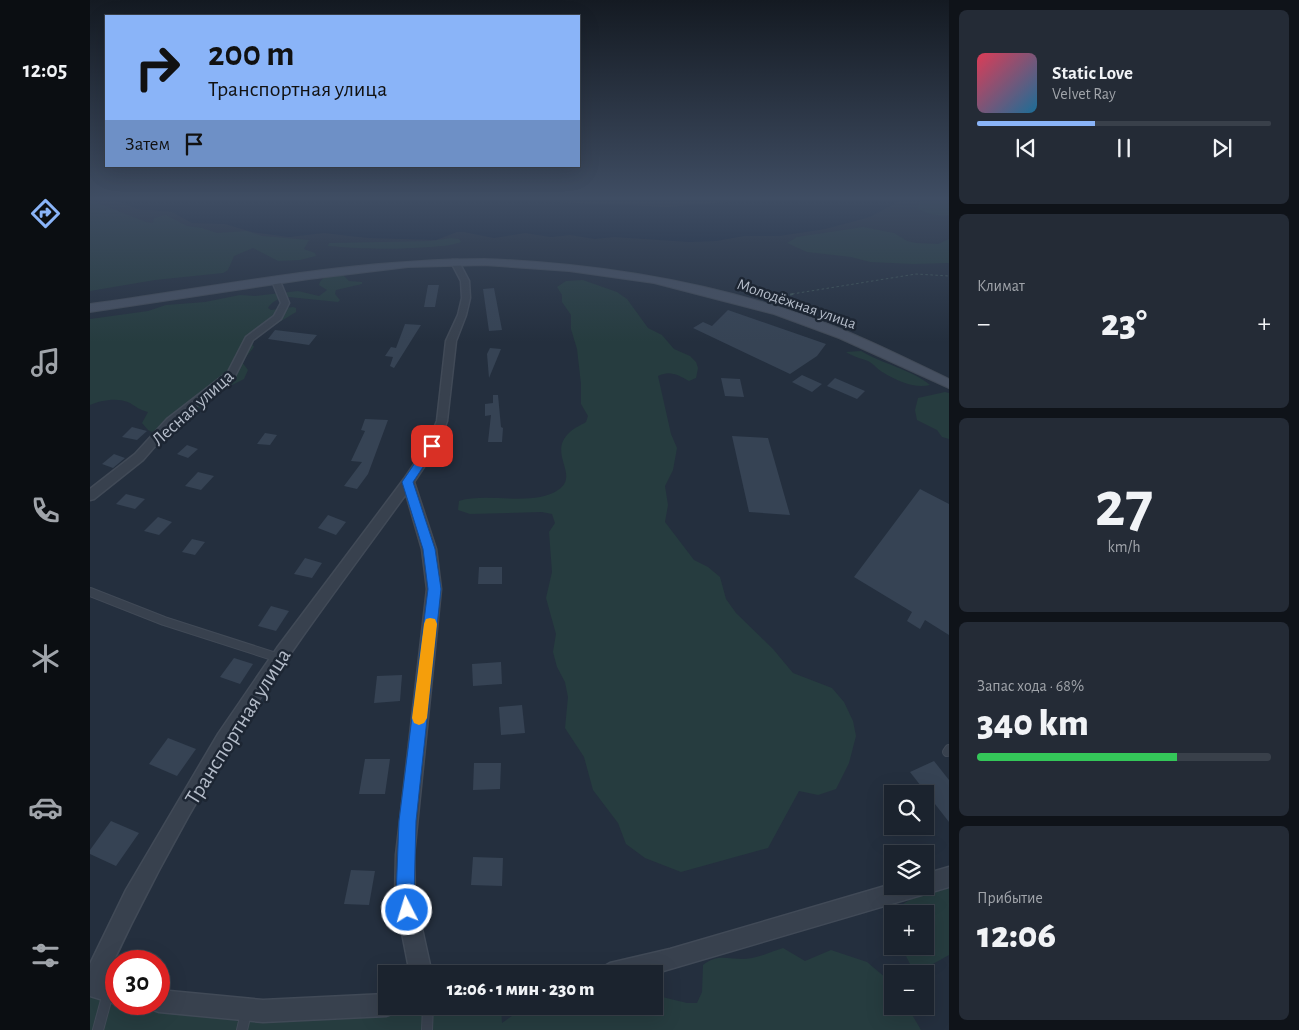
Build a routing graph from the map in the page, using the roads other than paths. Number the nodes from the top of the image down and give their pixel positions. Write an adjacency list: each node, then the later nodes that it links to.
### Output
1 (455, 262): 2 (street, Молодёжная улица); 4 (street, Молодёжная улица); 5 (street, Транспортная улица)
2 (276, 281): 3 (street, Молодёжная улица); 6 (street, Лесная улица)
3 (90, 308)
4 (949, 384)
5 (408, 482): 8 (street, Транспортная улица); 12 (street)
6 (90, 496)
7 (90, 592): 8 (lane)
8 (279, 658): 14 (street, Транспортная улица)
9 (949, 877): 10 (street)
10 (934, 881)
11 (887, 895): 13 (street)
12 (419, 965)
13 (646, 965)
14 (102, 988): 19 (lane)
15 (170, 1003): 18 (street)
16 (378, 1006): 18 (street)
17 (428, 1015): 20 (lane)
18 (245, 1020)
19 (98, 1030)
20 (427, 1030)

